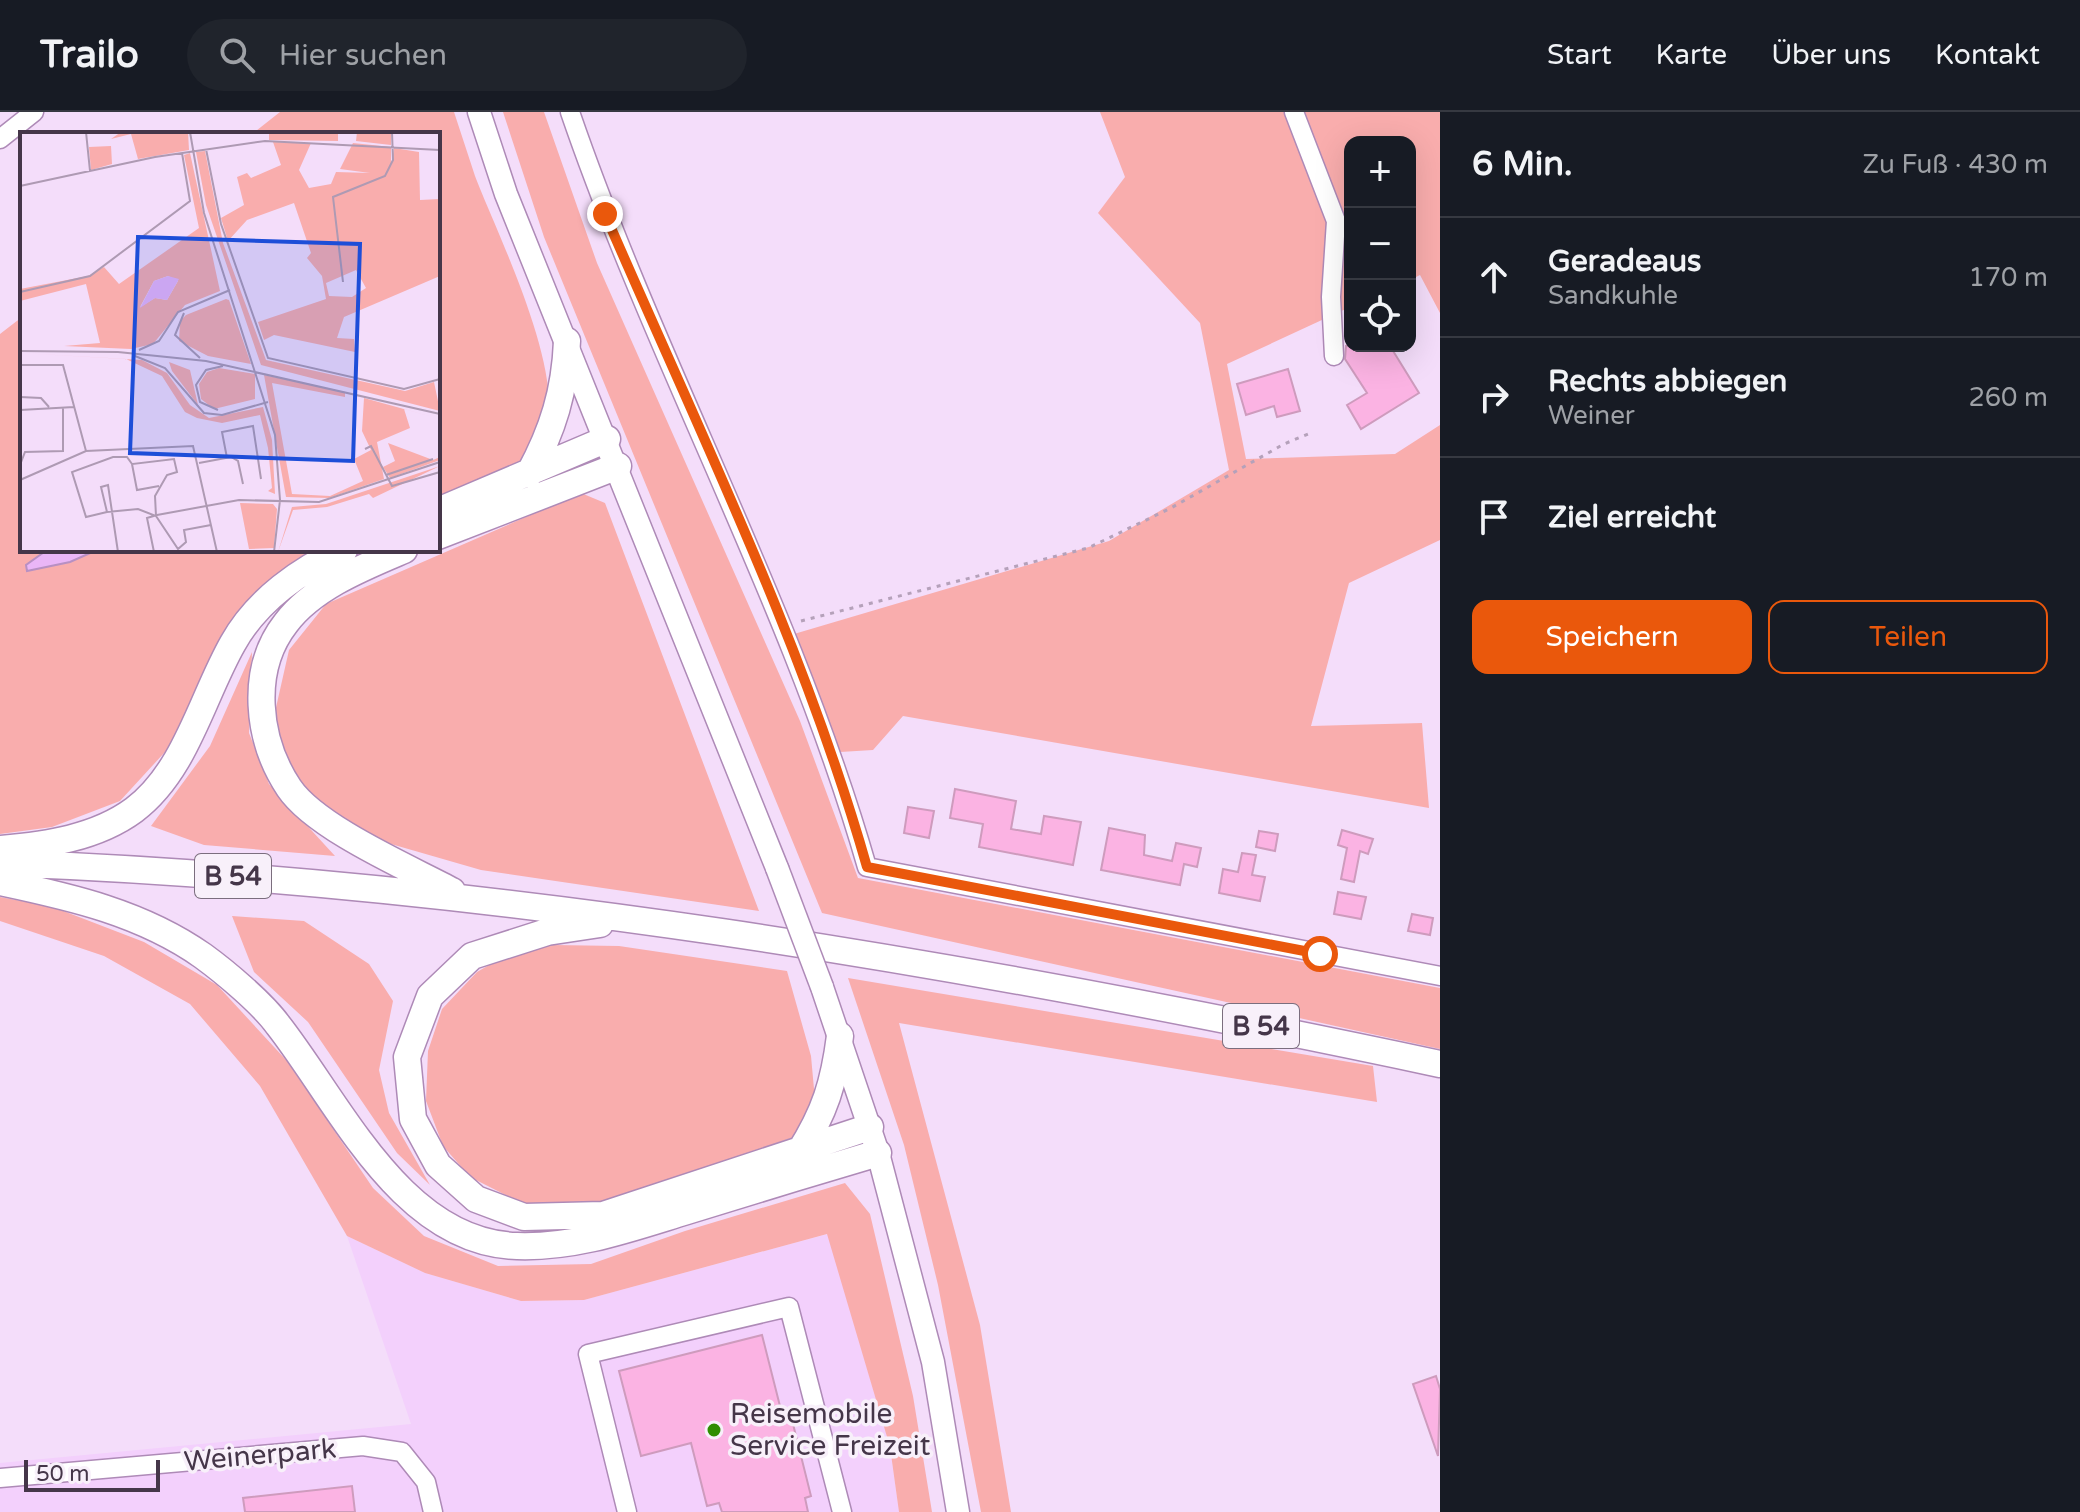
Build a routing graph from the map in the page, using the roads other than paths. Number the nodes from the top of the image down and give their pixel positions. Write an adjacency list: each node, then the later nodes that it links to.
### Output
1 (34, 112): 5 (street)
2 (479, 112): 6 (main road)
3 (570, 112): 20 (street)
4 (1294, 112): 7 (street)
5 (0, 139)
6 (567, 341): 8 (main road); 10 (highway)
7 (1334, 356)
8 (607, 439): 9 (main road); 10 (highway)
9 (618, 466): 12 (highway); 21 (main road, bridge)
10 (529, 474): 11 (highway)
11 (440, 510)
12 (440, 535)
13 (339, 552): 15 (highway)
14 (399, 552): 18 (highway)
15 (0, 849)
16 (0, 863): 18 (highway, B 54)
17 (0, 882): 25 (highway)
18 (466, 898): 19 (highway, B 54)
19 (631, 919): 22 (highway, B 54); 24 (highway)
20 (1440, 976)
21 (840, 1036): 23 (main road); 24 (highway)
22 (1440, 1064)
23 (870, 1127): 24 (highway); 25 (main road)
24 (799, 1153)
25 (878, 1153): 30 (main road)
26 (0, 1478): 27 (street, Weinerpark)
27 (433, 1512)
28 (627, 1512): 29 (street)
29 (842, 1512)
30 (958, 1512)

